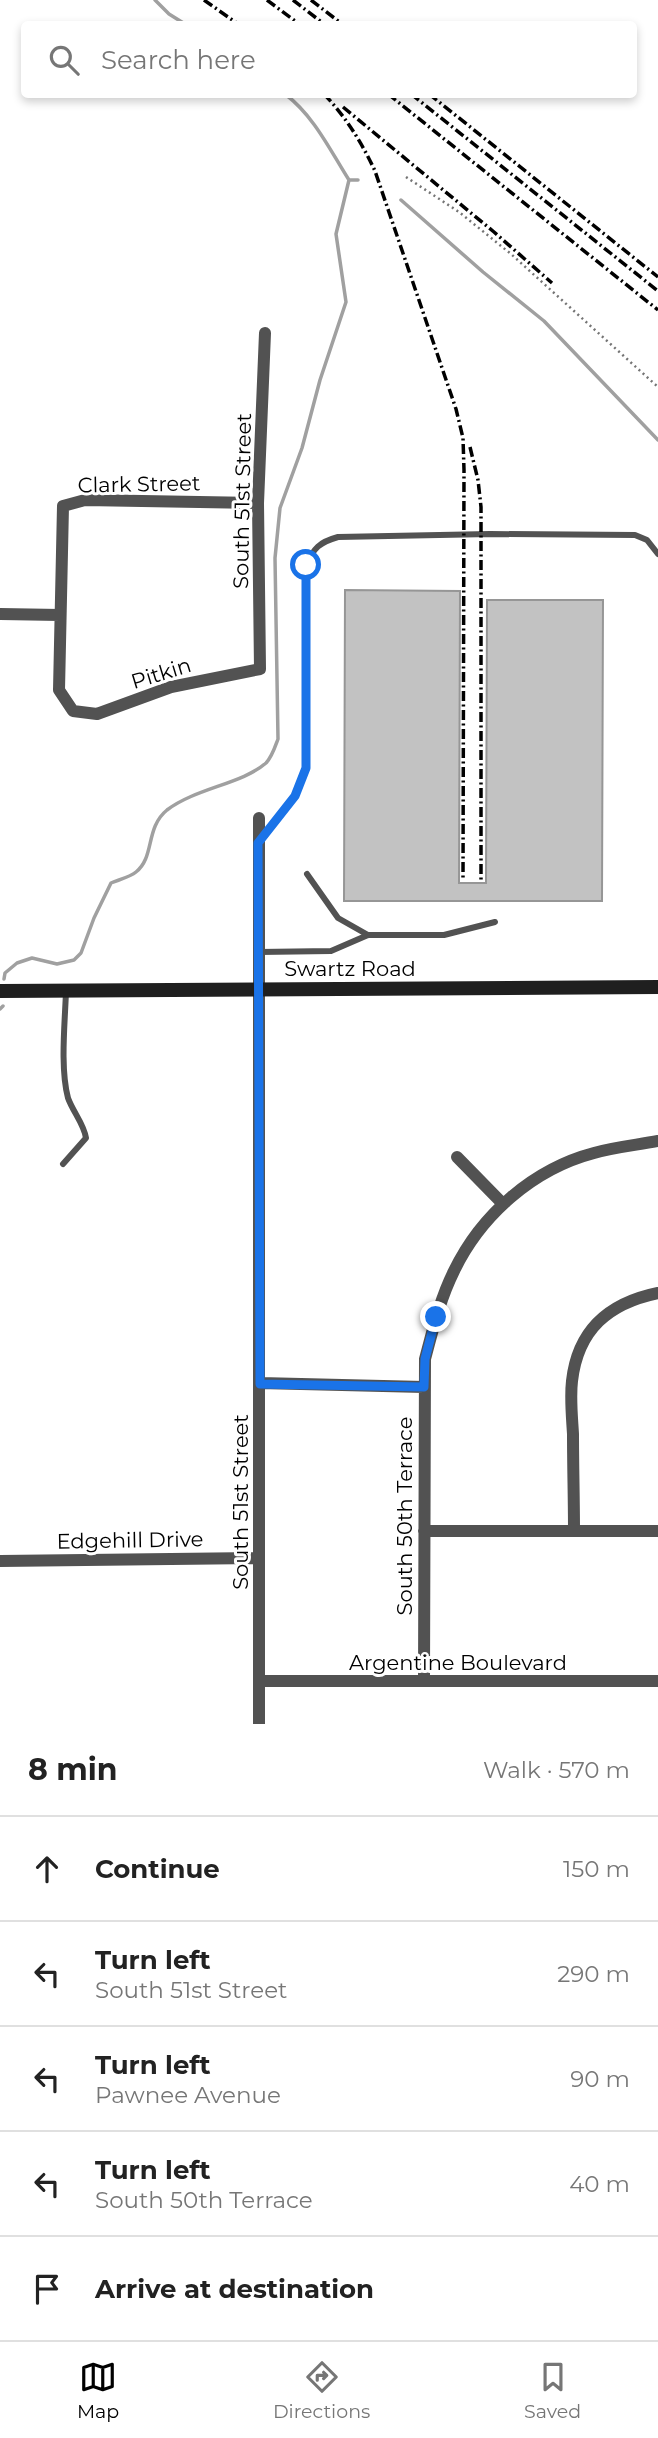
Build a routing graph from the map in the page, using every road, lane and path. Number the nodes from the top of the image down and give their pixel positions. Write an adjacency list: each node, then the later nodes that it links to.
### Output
1 (406, 177): 3 (path)
2 (265, 333): 4 (street, South 51st Street)
3 (658, 387)
4 (258, 503): 7 (street, Clark Street); 8 (street, South 51st Street)
5 (658, 554): 10 (lane)
6 (0, 614): 7 (street)
7 (60, 615): 8 (street, Pitkin)
8 (260, 669)
9 (259, 818): 10 (street, South 51st Street)
10 (258, 843): 14 (street, South 51st Street)
11 (307, 874): 13 (lane)
12 (495, 922): 13 (lane)
13 (368, 934): 14 (lane)
14 (258, 951): 16 (street, South 51st Street)
15 (658, 988): 16 (street, Swartz Road)
16 (259, 990): 18 (street, Swartz Road); 24 (street, South 51st Street)
17 (0, 991): 18 (street, Swartz Road)
18 (66, 991): 21 (lane)
19 (658, 1141): 22 (street, South 50th Terrace)
20 (457, 1157): 22 (street)
21 (62, 1164)
22 (503, 1204): 25 (street, South 50th Terrace)
23 (658, 1293): 27 (street)
24 (260, 1384): 25 (street); 29 (street, South 51st Street)
25 (424, 1387): 26 (street, South 50th Terrace)
26 (424, 1531): 27 (street); 32 (street, South 50th Terrace)
27 (574, 1531): 28 (street)
28 (658, 1531)
29 (260, 1558): 30 (street, Edgehill Drive); 31 (street, South 51st Street)
30 (0, 1561)
31 (259, 1681): 32 (street, Argentine Boulevard); 34 (street, South 51st Street)
32 (424, 1681): 33 (street, Argentine Boulevard)
33 (658, 1681)
34 (259, 1724)

